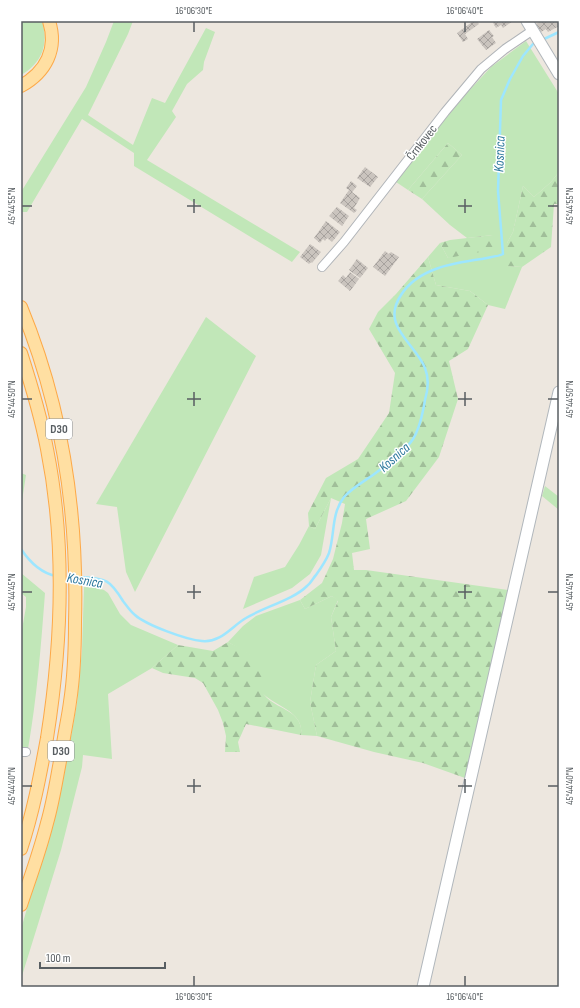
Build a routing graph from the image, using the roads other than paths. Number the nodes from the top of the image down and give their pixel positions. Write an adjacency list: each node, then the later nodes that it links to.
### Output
1 (49, 21): 4 (main road)
2 (532, 27): 3 (main road, Črnkovec); 5 (street, Črnkovec)
3 (559, 74)
4 (21, 86)
5 (322, 267)
6 (21, 307): 10 (main road, D30)
7 (21, 353): 9 (main road, D30)
8 (559, 392): 11 (main road)
9 (21, 849)
10 (21, 905)
11 (423, 987)

